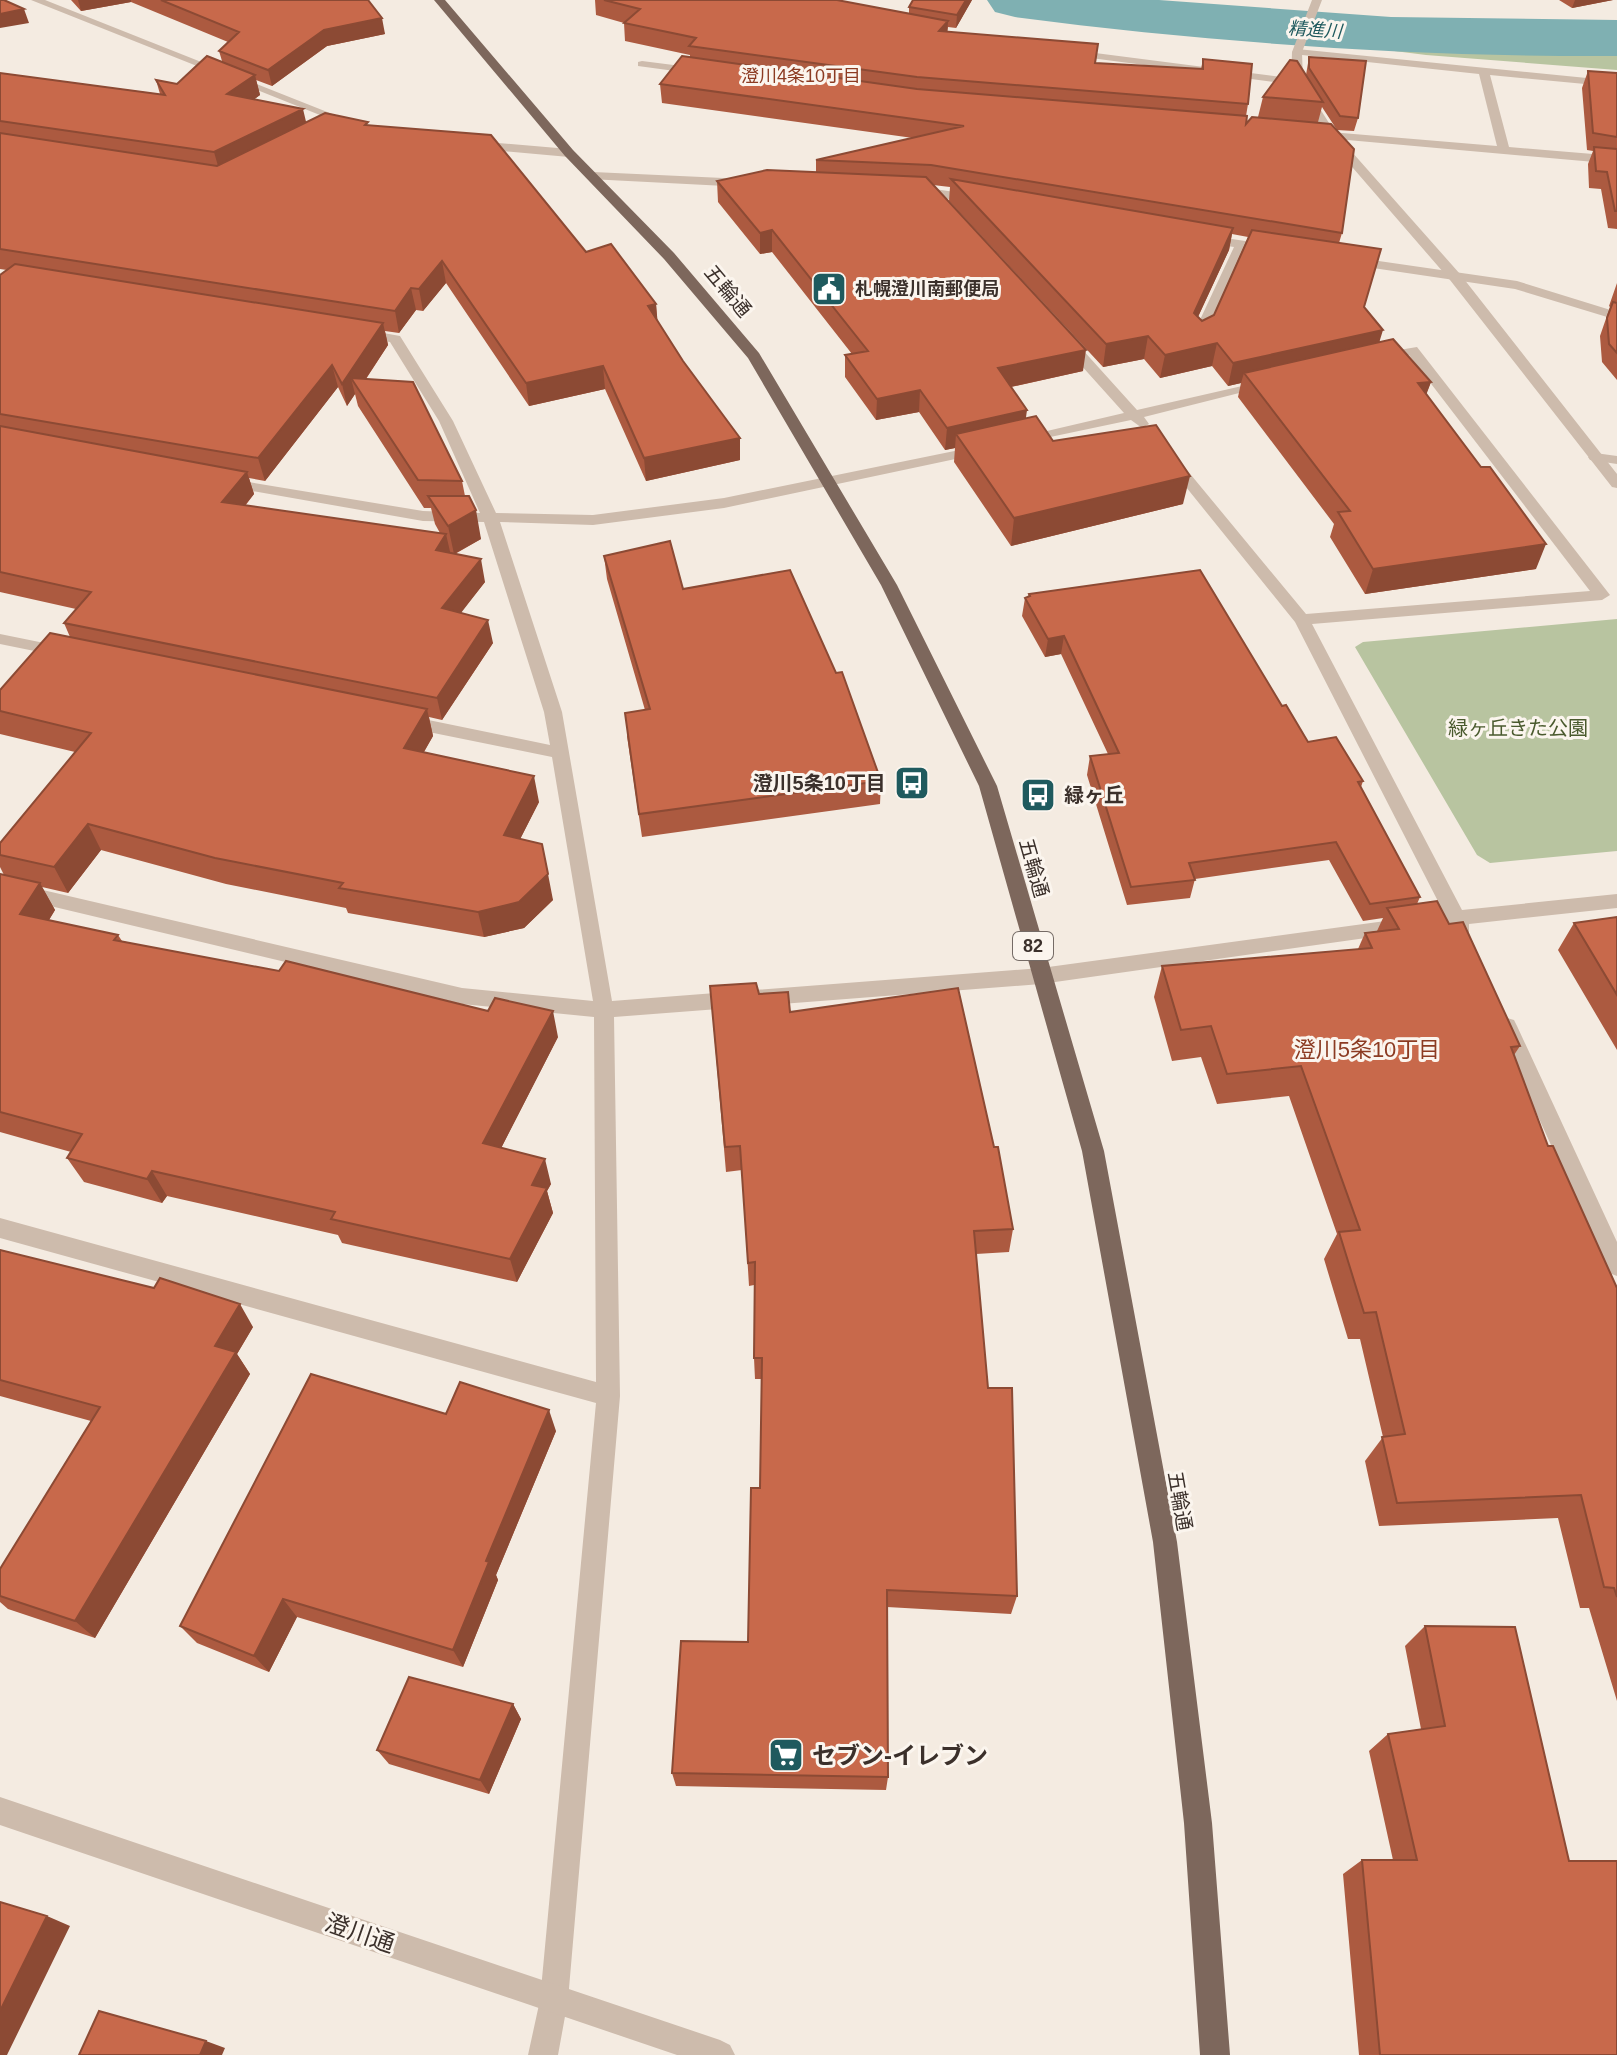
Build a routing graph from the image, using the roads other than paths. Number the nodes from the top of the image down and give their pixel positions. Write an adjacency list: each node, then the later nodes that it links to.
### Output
1 (36, 0): 11 (street)
2 (440, 2): 18 (main road, 五輪通 / 82)
3 (1315, 5): 4 (street)
4 (1299, 47): 7 (street); 9 (street)
5 (1052, 50): 9 (street)
6 (642, 64): 8 (street)
7 (1484, 72): 10 (street); 17 (street)
8 (718, 74)
9 (1297, 82): 15 (street)
10 (1617, 84)
11 (344, 120): 12 (street); 13 (street)
12 (357, 126)
13 (330, 127)
14 (1301, 133): 15 (street)
15 (1331, 136): 17 (street); 30 (street)
16 (462, 144): 18 (street)
17 (1503, 148): 19 (street)
18 (569, 153): 20 (main road, 五輪通 / 82)
19 (1617, 160)
20 (593, 176): 21 (street); 41 (main road, 五輪通 / 82)
21 (753, 183)
22 (897, 189): 23 (street)
23 (929, 191): 24 (street); 25 (street)
24 (991, 201)
25 (949, 213)
26 (1194, 237): 27 (street)
27 (1241, 245): 28 (street); 34 (street)
28 (1287, 252)
29 (1333, 258): 30 (street)
30 (1455, 277): 31 (street); 38 (street)
31 (1617, 316)
32 (1053, 326): 37 (street)
33 (348, 331): 43 (street)
34 (1199, 337)
35 (1366, 361): 44 (street)
36 (1274, 383): 37 (street)
37 (1136, 416): 41 (street); 44 (street)
38 (1595, 457): 39 (street); 42 (street)
39 (1617, 460)
40 (200, 478): 43 (street)
41 (832, 483): 43 (street); 53 (main road, 五輪通 / 82)
42 (1617, 484)
43 (491, 519): 48 (street)
44 (1302, 620): 51 (street)
45 (0, 639): 46 (street)
46 (78, 655)
47 (390, 718): 48 (street)
48 (561, 753): 55 (street)
49 (0, 887): 55 (street)
50 (1617, 901): 51 (street)
51 (1457, 918): 52 (street); 53 (street)
52 (1471, 947)
53 (1041, 976): 55 (street); 63 (main road, 五輪通 / 82)
54 (1497, 1005): 57 (street)
55 (604, 1010): 58 (street)
56 (0, 1228): 58 (street)
57 (1617, 1266)
58 (608, 1396): 60 (street)
59 (0, 1811): 60 (street, 澄川通)
60 (554, 2000): 61 (street); 62 (street, 澄川通)
61 (543, 2055)
62 (720, 2055)
63 (1215, 2055)

